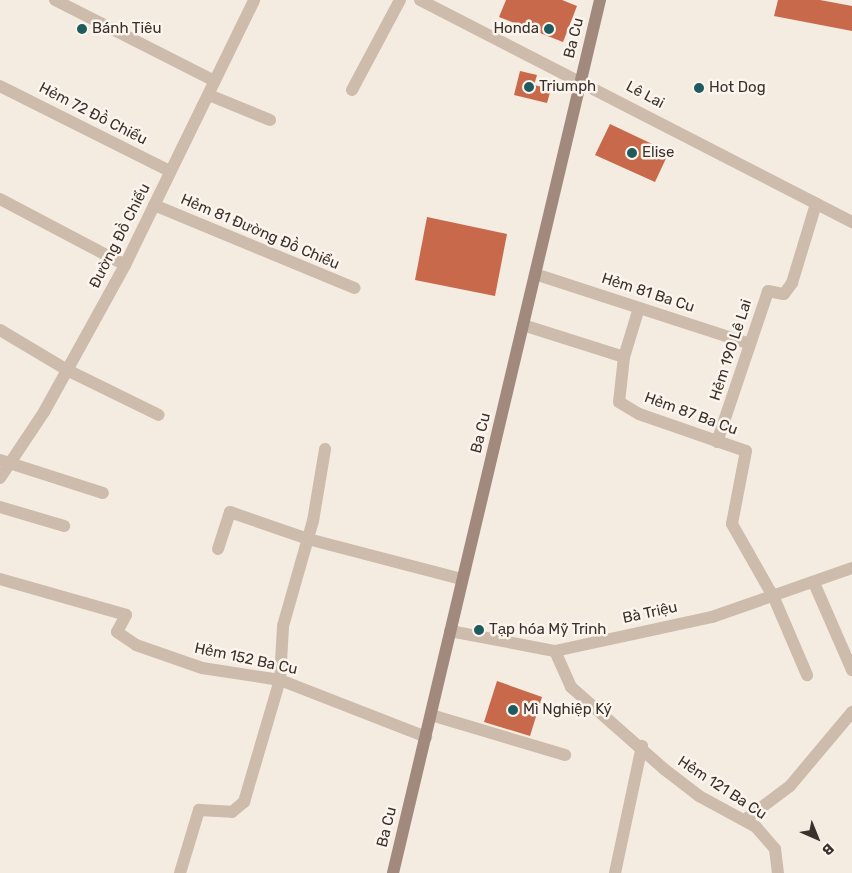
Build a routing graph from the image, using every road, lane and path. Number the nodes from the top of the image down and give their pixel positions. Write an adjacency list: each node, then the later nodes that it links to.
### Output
1 (55, 0): 7 (street)
2 (254, 0): 7 (street, Đường Đồ Chiểu)
3 (400, 0): 9 (street)
4 (420, 0): 6 (street, Lê Lai)
5 (600, 0): 6 (main road, Ba Cu)
6 (580, 79): 14 (street, Lê Lai); 18 (main road, Ba Cu)
7 (215, 81): 10 (street, Đường Đồ Chiểu)
8 (0, 86): 12 (street, Hẻm 72 Đồ Chiểu)
9 (352, 90)
10 (209, 95): 11 (street); 12 (street, Đường Đồ Chiểu)
11 (270, 120)
12 (170, 172): 15 (street, Đường Đồ Chiểu)
13 (0, 199): 17 (street)
14 (816, 204): 16 (street, Lê Lai); 23 (street, Hẻm 190 Lê Lai)
15 (154, 205): 17 (street, Đường Đồ Chiểu); 19 (street, Hẻm 81 Đường Đồ Chiểu)
16 (852, 222)
17 (125, 265): 25 (street, Đường Đồ Chiểu)
18 (535, 274): 20 (street, Hẻm 81 Ba Cu); 21 (main road, Ba Cu)
19 (354, 288)
20 (639, 308): 23 (street, Hẻm 81 Ba Cu); 24 (street)
21 (523, 325): 24 (street); 38 (main road, Ba Cu)
22 (0, 330): 25 (street)
23 (750, 344): 27 (street, Hẻm 190 Lê Lai)
24 (624, 357): 27 (street, Hẻm 87 Ba Cu)
25 (67, 370): 26 (street); 29 (street, Đường Đồ Chiểu)
26 (159, 415)
27 (717, 442): 40 (street, Hẻm 87 Ba Cu)
28 (325, 449): 34 (street)
29 (5, 460): 30 (street, Đường Đồ Chiểu); 31 (street)
30 (0, 478)
31 (103, 493)
32 (0, 507): 33 (street)
33 (64, 526)
34 (308, 539): 35 (street); 38 (street); 45 (street)
35 (218, 549)
36 (852, 568): 39 (street, Bà Triệu)
37 (0, 579): 45 (street, Hẻm 152 Ba Cu)
38 (462, 579): 41 (main road, Ba Cu)
39 (814, 583): 40 (street, Bà Triệu); 43 (street)
40 (774, 598): 42 (street, Bà Triệu); 44 (street)
41 (450, 631): 42 (street, Bà Triệu); 47 (main road, Ba Cu)
42 (555, 651): 49 (street, Hẻm 121 Ba Cu)
43 (852, 670)
44 (807, 675)
45 (280, 680): 48 (street, Hẻm 152 Ba Cu); 52 (street)
46 (852, 712): 51 (street)
47 (431, 715): 48 (main road, Ba Cu); 50 (street)
48 (426, 737): 53 (main road, Ba Cu)
49 (642, 746): 51 (street, Hẻm 121 Ba Cu); 54 (street)
50 (565, 754)
51 (746, 819): 55 (street, Hẻm 121 Ba Cu)
52 (180, 873)
53 (393, 873)
54 (615, 873)
55 (778, 873)

